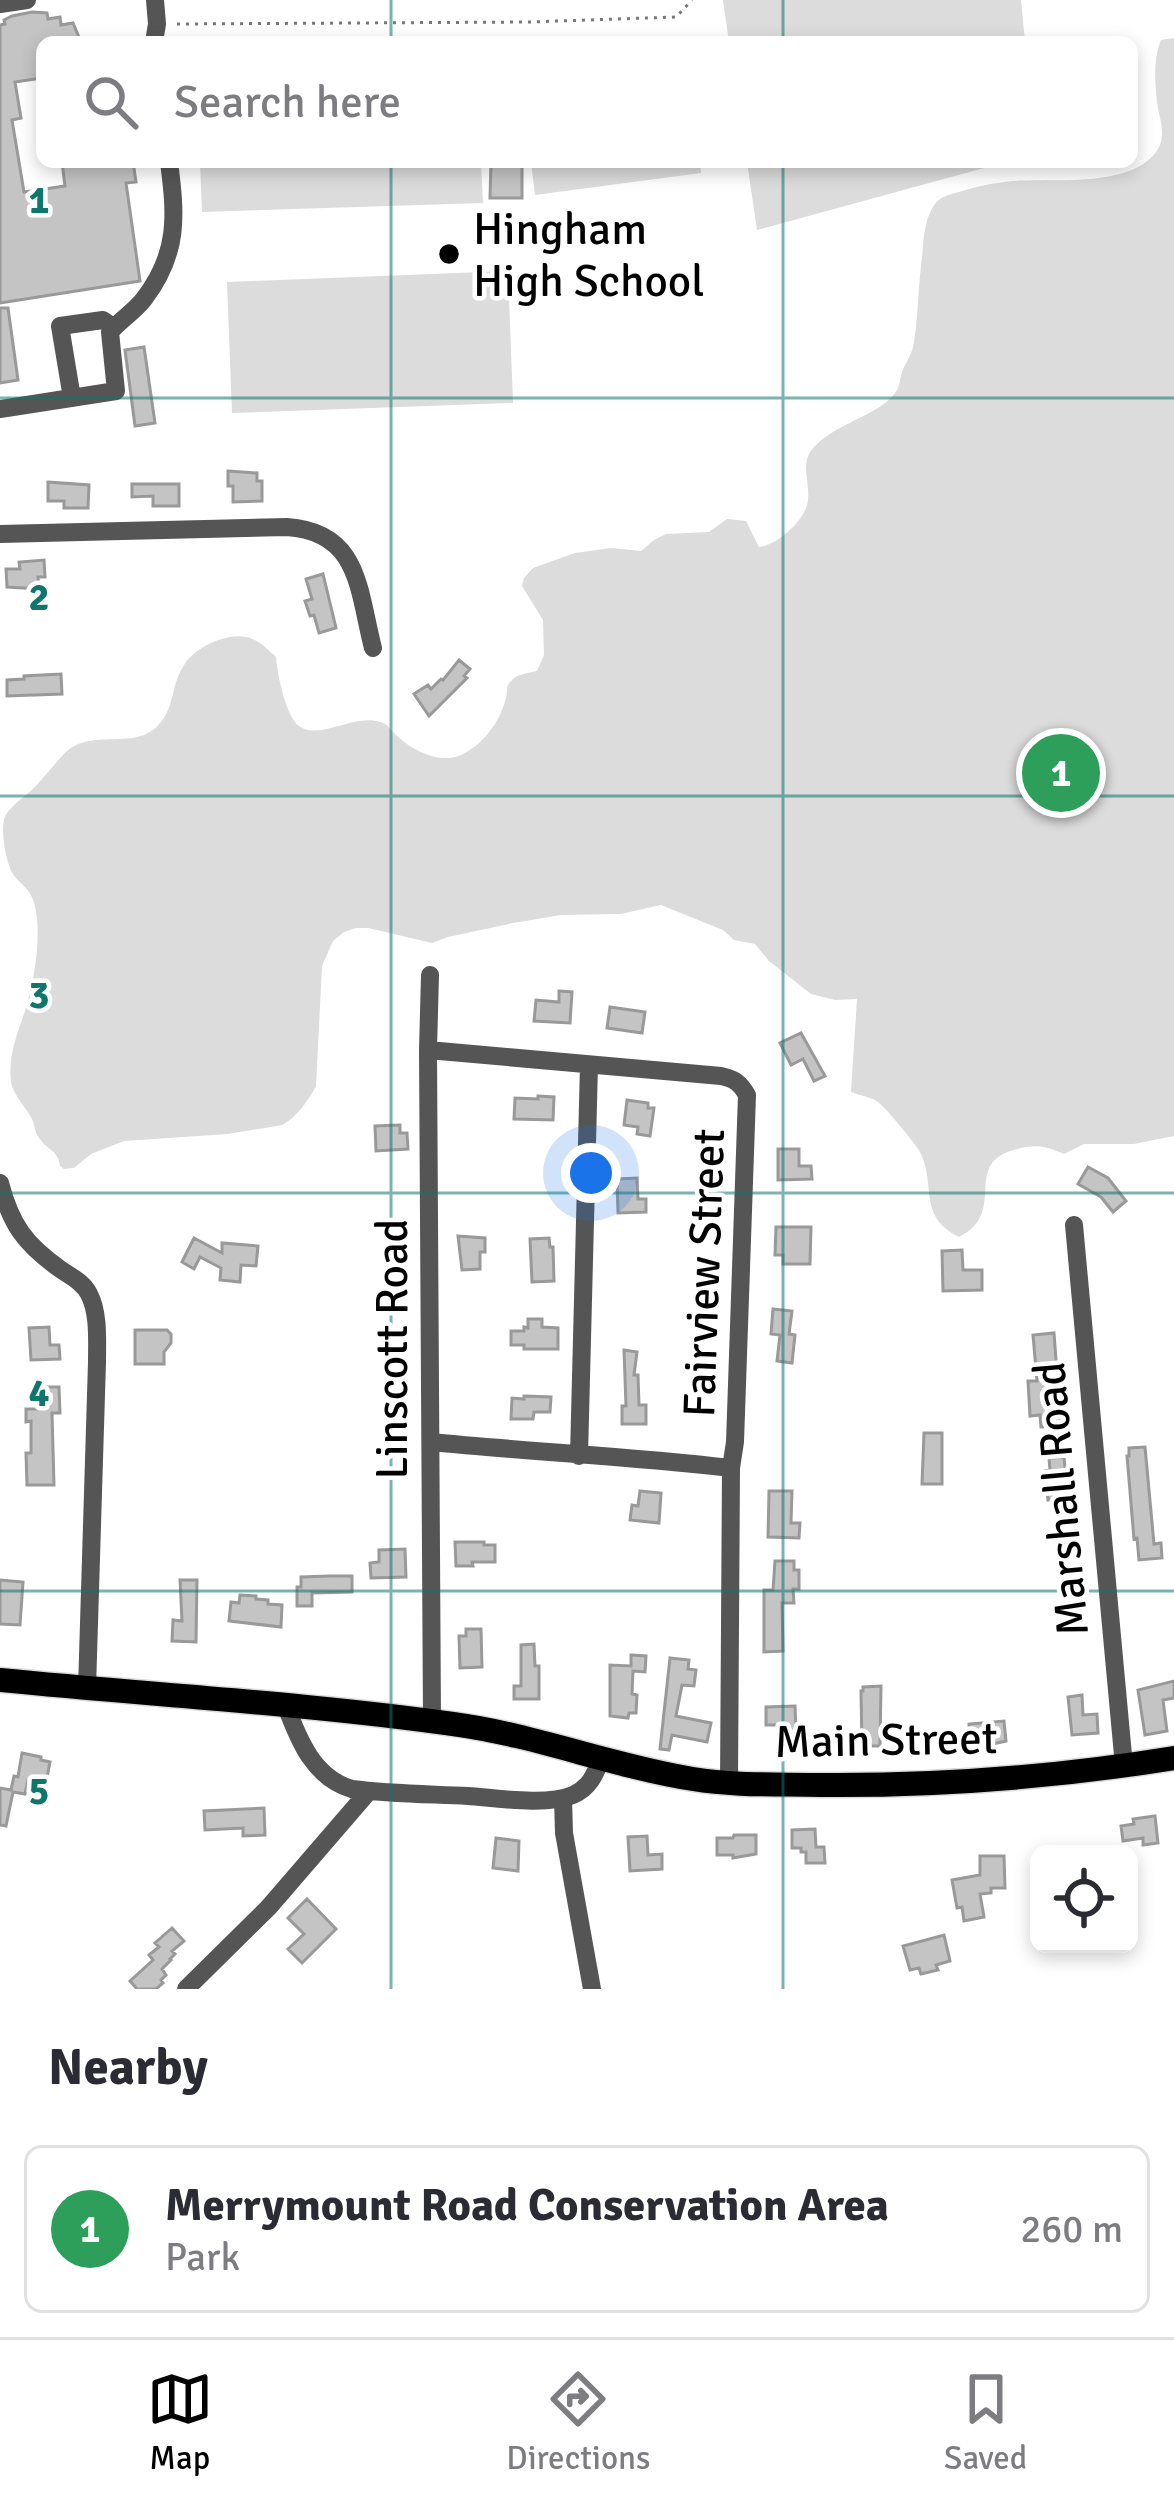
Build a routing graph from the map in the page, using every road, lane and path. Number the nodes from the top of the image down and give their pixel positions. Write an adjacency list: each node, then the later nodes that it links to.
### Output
1 (27, 0): 4 (street)
2 (155, 0): 5 (street)
3 (692, 0): 5 (path)
4 (0, 4)
5 (155, 33)
6 (170, 168): 7 (street)
7 (113, 327): 8 (street); 8 (street)
8 (72, 398): 9 (street)
9 (0, 409)
10 (0, 534): 11 (street)
11 (373, 648)
12 (430, 975): 13 (street, Linscott Road)
13 (428, 1049): 14 (street, Fairview Street); 17 (street, Linscott Road)
14 (589, 1065): 18 (street); 19 (street, Fairview Street)
15 (0, 1183): 21 (street)
16 (1074, 1225): 26 (street, Marshall Road)
17 (431, 1442): 18 (street); 23 (street, Linscott Road)
18 (579, 1456): 19 (street)
19 (731, 1468): 27 (street, Fairview Street)
20 (0, 1680): 21 (main road, Main Street)
21 (87, 1689): 22 (main road, Main Street)
22 (286, 1706): 23 (main road, Main Street); 28 (street)
23 (432, 1721): 25 (main road, Main Street)
24 (1174, 1758): 26 (main road, Main Street)
25 (601, 1759): 27 (main road, Main Street); 29 (street)
26 (1124, 1766): 27 (main road, Main Street)
27 (729, 1783)
28 (369, 1791): 29 (street); 30 (street)
29 (563, 1798): 31 (street)
30 (186, 1989)
31 (592, 1989)

